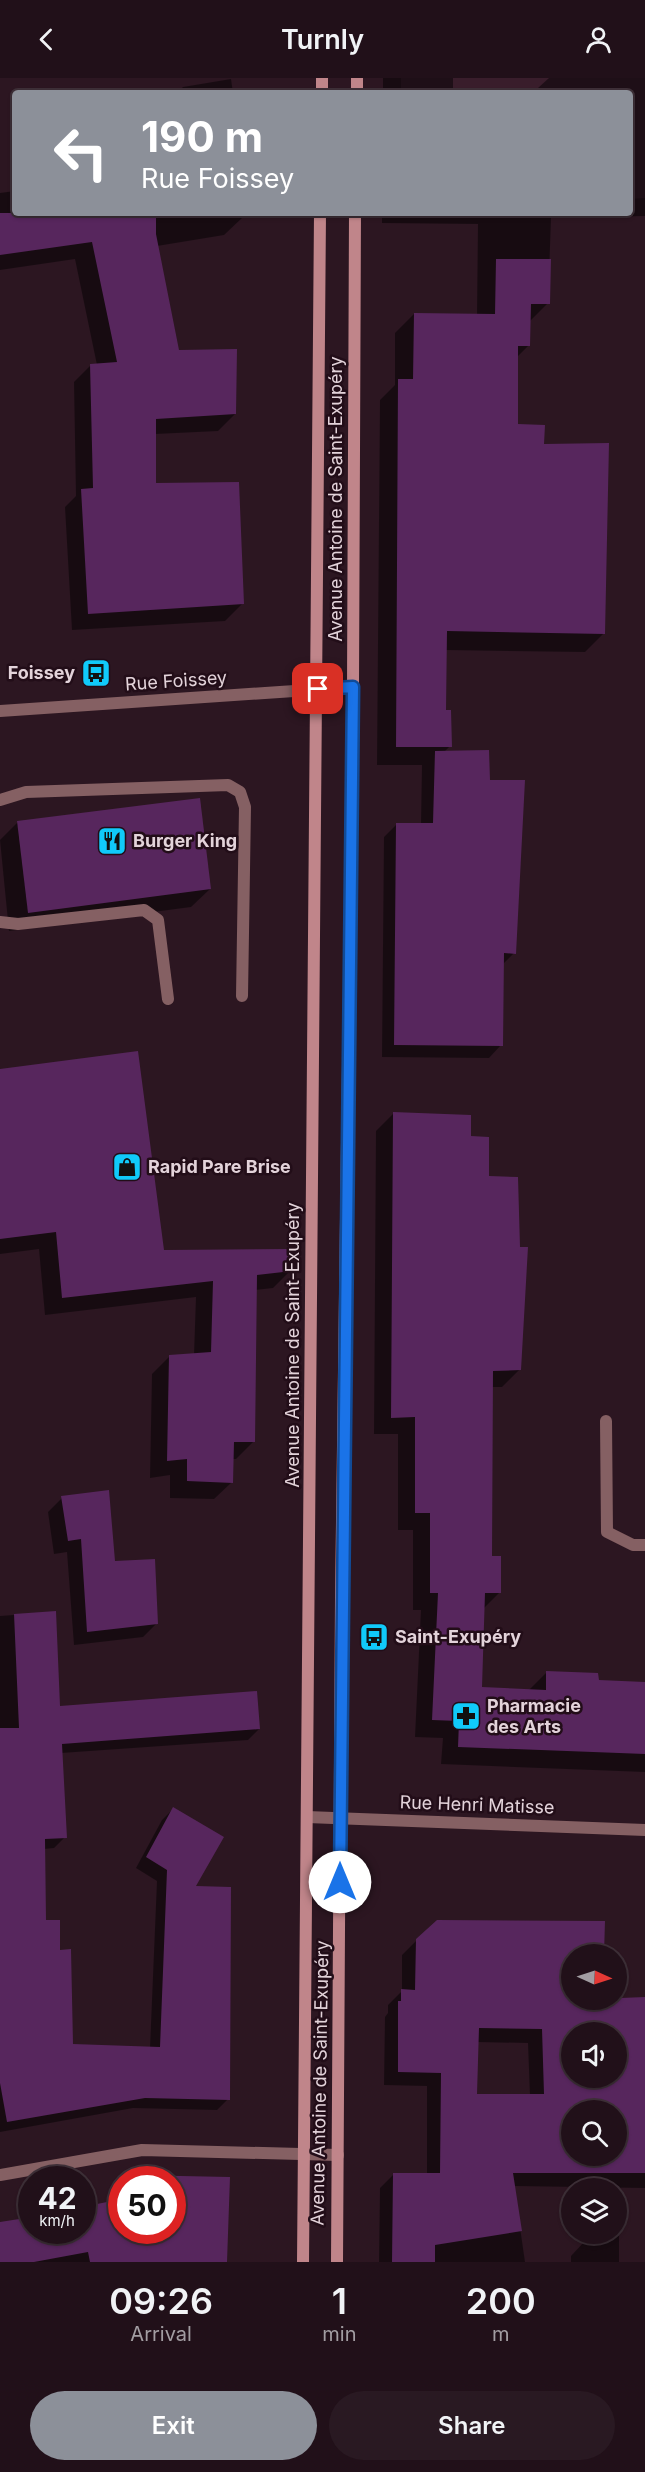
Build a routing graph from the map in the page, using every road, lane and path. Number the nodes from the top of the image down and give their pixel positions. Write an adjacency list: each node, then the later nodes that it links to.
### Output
1 (320, 216): 4 (main road, Avenue Antoine de Saint-Exupéry)
2 (355, 216): 3 (main road, Avenue Antoine de Saint-Exupéry)
3 (353, 687): 4 (street, Rue Foissey); 13 (main road, Avenue Antoine de Saint-Exupéry)
4 (318, 689): 5 (street, Rue Foissey); 12 (main road, Avenue Antoine de Saint-Exupéry)
5 (0, 711)
6 (0, 800): 8 (street)
7 (0, 922): 9 (street)
8 (242, 996)
9 (168, 999)
10 (606, 1420): 11 (street)
11 (645, 1545)
12 (307, 1817): 13 (street, Rue Henri Matisse); 15 (main road, Avenue Antoine de Saint-Exupéry)
13 (341, 1818): 14 (street, Rue Henri Matisse); 16 (main road, Avenue Antoine de Saint-Exupéry)
14 (645, 1830)
15 (304, 2155): 16 (street); 17 (street); 18 (main road, Avenue Antoine de Saint-Exupéry)
16 (338, 2155): 19 (main road, Avenue Antoine de Saint-Exupéry)
17 (0, 2175)
18 (303, 2262)
19 (337, 2262)

